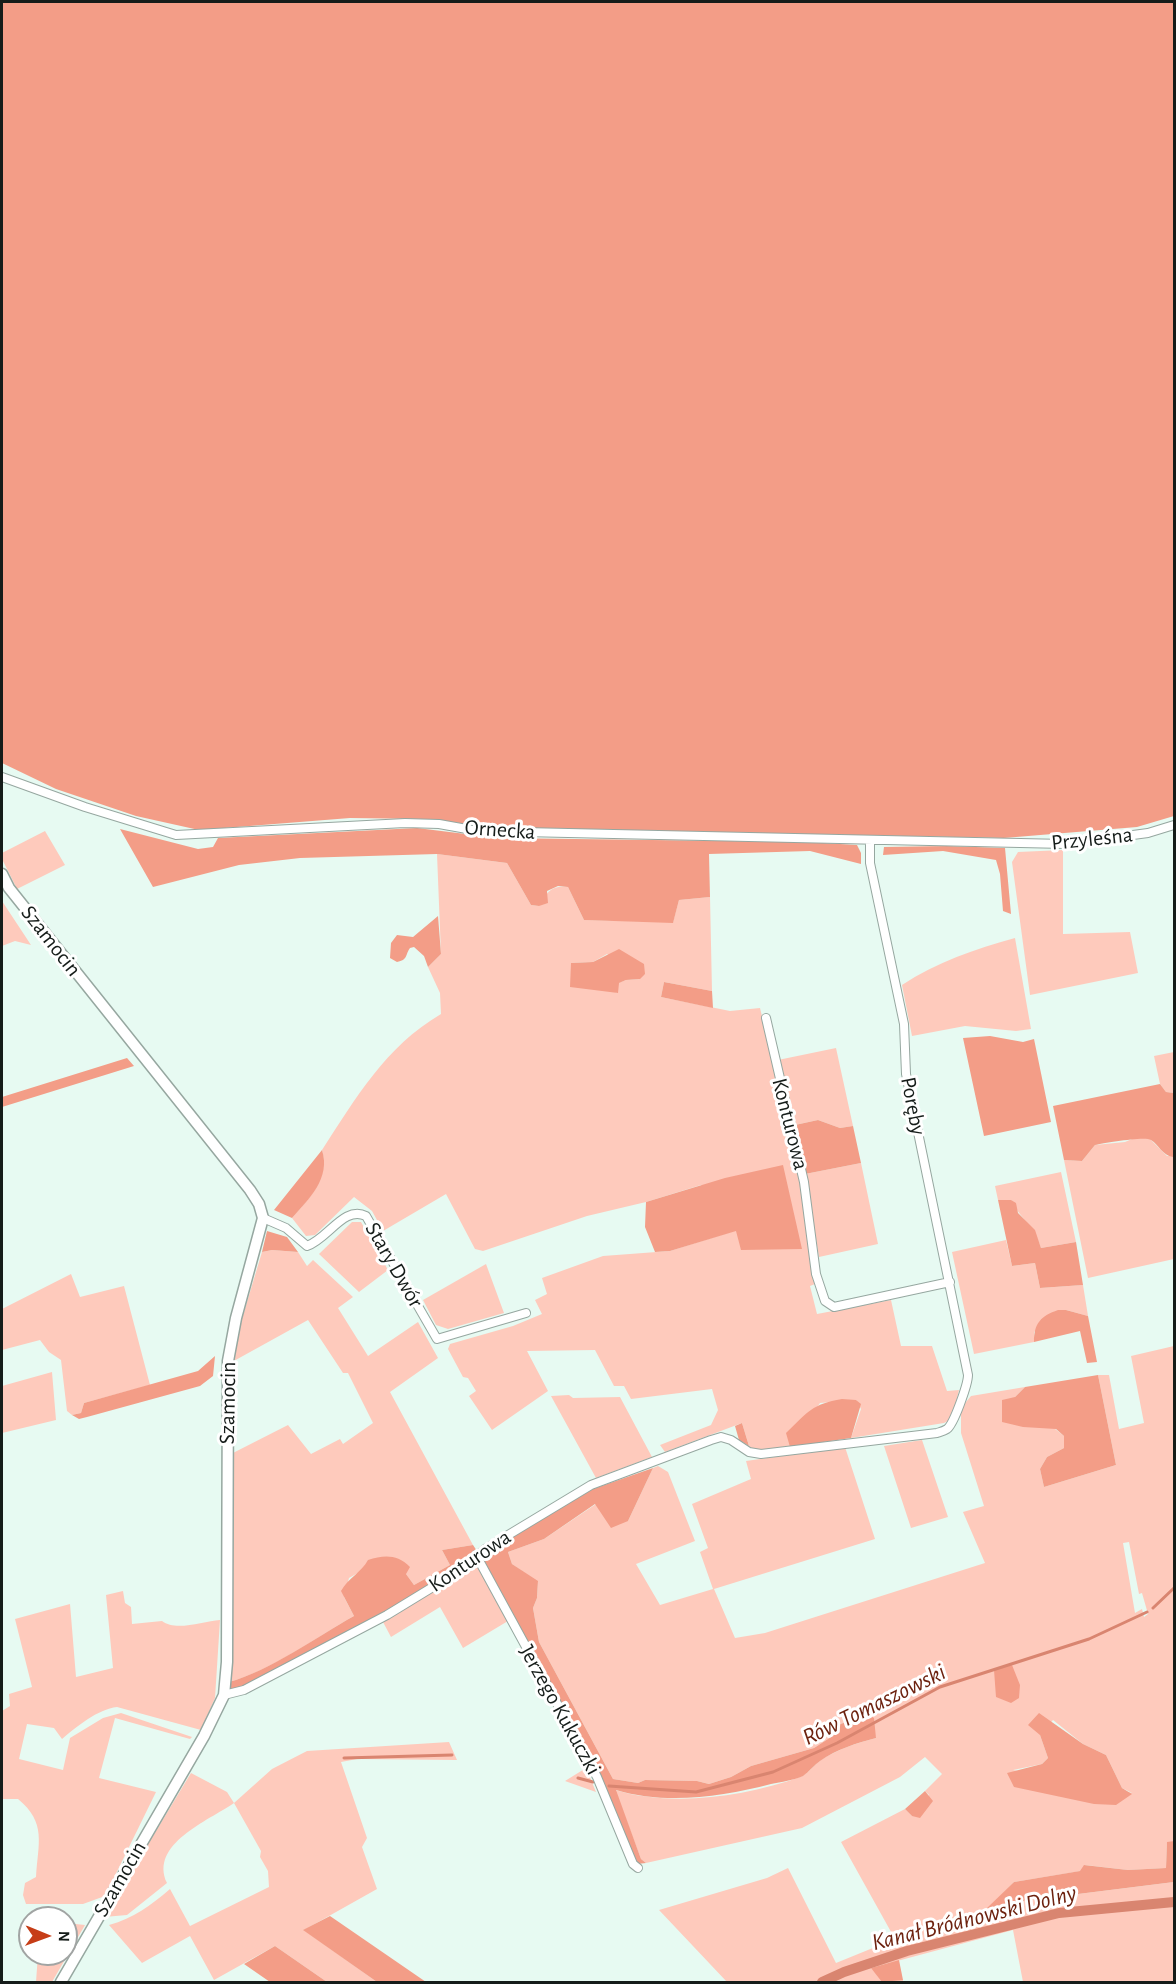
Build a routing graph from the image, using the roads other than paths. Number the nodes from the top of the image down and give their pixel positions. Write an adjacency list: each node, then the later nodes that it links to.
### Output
1 (2, 777): 3 (street, Ornecka)
2 (1174, 825): 4 (street, Przyleśna)
3 (870, 842): 4 (street, Ornecka); 8 (street, Poręby)
4 (1009, 844)
5 (2, 874): 7 (street, Szamocin)
6 (766, 1018): 8 (street, Konturowa)
7 (263, 1218): 9 (street, Stary Dwór); 12 (street, Szamocin)
8 (950, 1282): 10 (street, Poręby)
9 (526, 1313)
10 (721, 1437): 11 (street, Konturowa)
11 (476, 1555): 12 (street, Konturowa); 13 (street, Jerzego Kukuczki)
12 (224, 1695): 14 (street, Szamocin)
13 (638, 1868)
14 (61, 1983)

